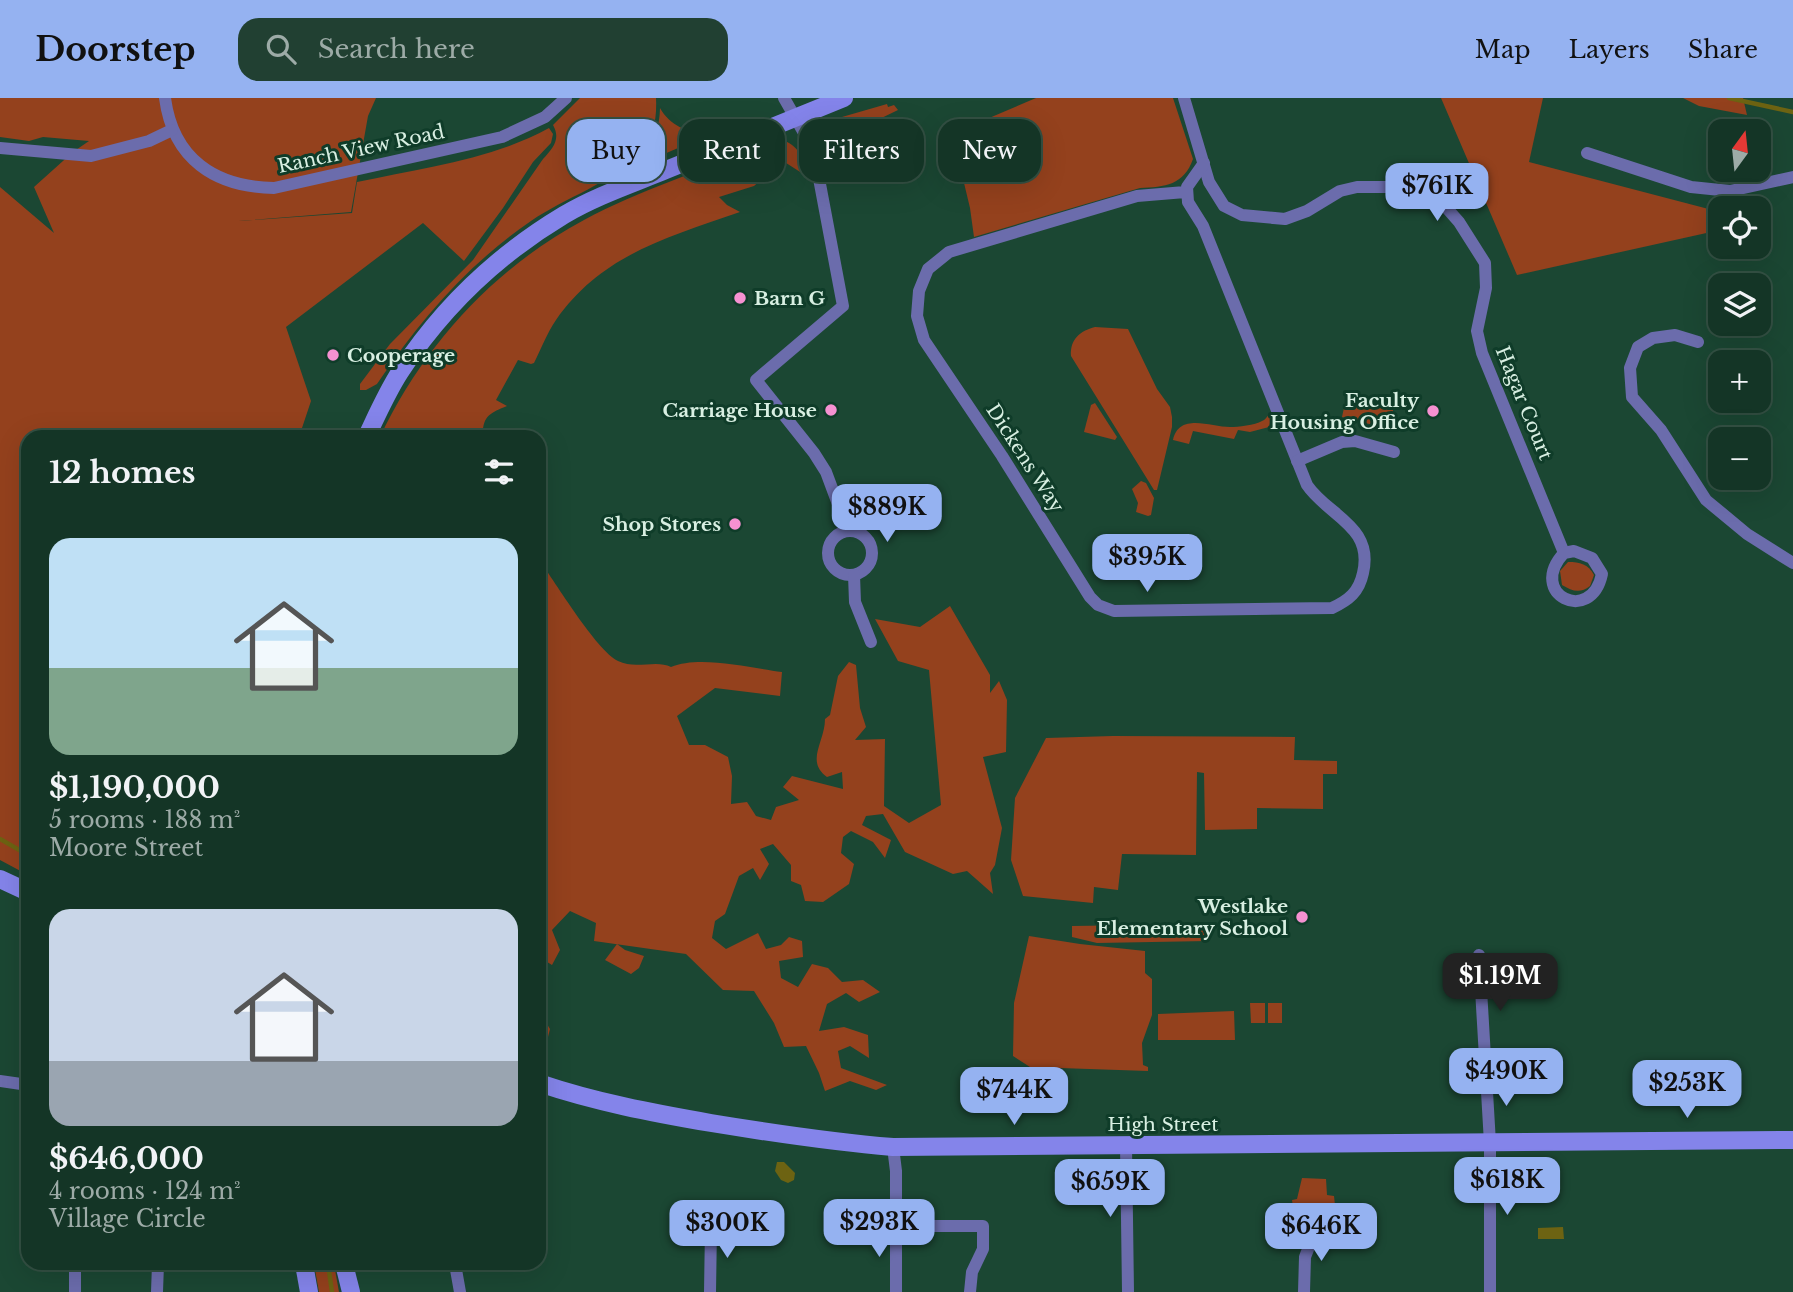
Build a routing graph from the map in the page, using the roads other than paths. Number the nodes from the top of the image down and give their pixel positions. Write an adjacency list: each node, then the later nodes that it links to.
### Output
1 (165, 98): 7 (street, Ranch View Road)
2 (566, 98): 7 (street, Ranch View Road)
3 (784, 98): 6 (street)
4 (844, 98): 6 (main road)
5 (1184, 98): 10 (street, Hagar Court)
6 (796, 118): 14 (main road); 17 (street)
7 (172, 130): 8 (street)
8 (0, 148)
9 (1587, 153): 11 (street)
10 (1204, 163): 12 (street); 18 (street, Hagar Court)
11 (1793, 177)
12 (1185, 192): 16 (street, Dickens Way); 16 (street, Dickens Way)
13 (1698, 342): 19 (street)
14 (370, 430)
15 (1394, 452): 16 (street)
16 (1297, 461)
17 (848, 531): 20 (street); 20 (street)
18 (1564, 553): 18 (street)
19 (1793, 563)
20 (854, 575): 21 (street)
21 (871, 642)
22 (0, 879): 23 (main road)
23 (21, 889)
24 (1479, 955): 29 (street)
25 (0, 1081): 26 (street)
26 (21, 1084)
27 (546, 1085): 31 (main road, High Street)
28 (1793, 1140): 29 (main road, High Street)
29 (1490, 1143): 30 (main road, High Street); 50 (street)
30 (1126, 1146): 31 (main road, High Street); 48 (street)
31 (893, 1147): 32 (street)
32 (895, 1226): 46 (street); 47 (street)
33 (710, 1228): 45 (street)
34 (1316, 1229): 49 (street)
35 (75, 1270): 40 (street)
36 (158, 1270): 41 (street)
37 (305, 1270): 42 (main road)
38 (346, 1270): 43 (main road)
39 (456, 1270): 44 (street)
40 (75, 1292)
41 (157, 1292)
42 (309, 1292)
43 (351, 1292)
44 (460, 1292)
45 (710, 1292)
46 (896, 1292)
47 (970, 1292)
48 (1128, 1292)
49 (1304, 1292)
50 (1490, 1292)

